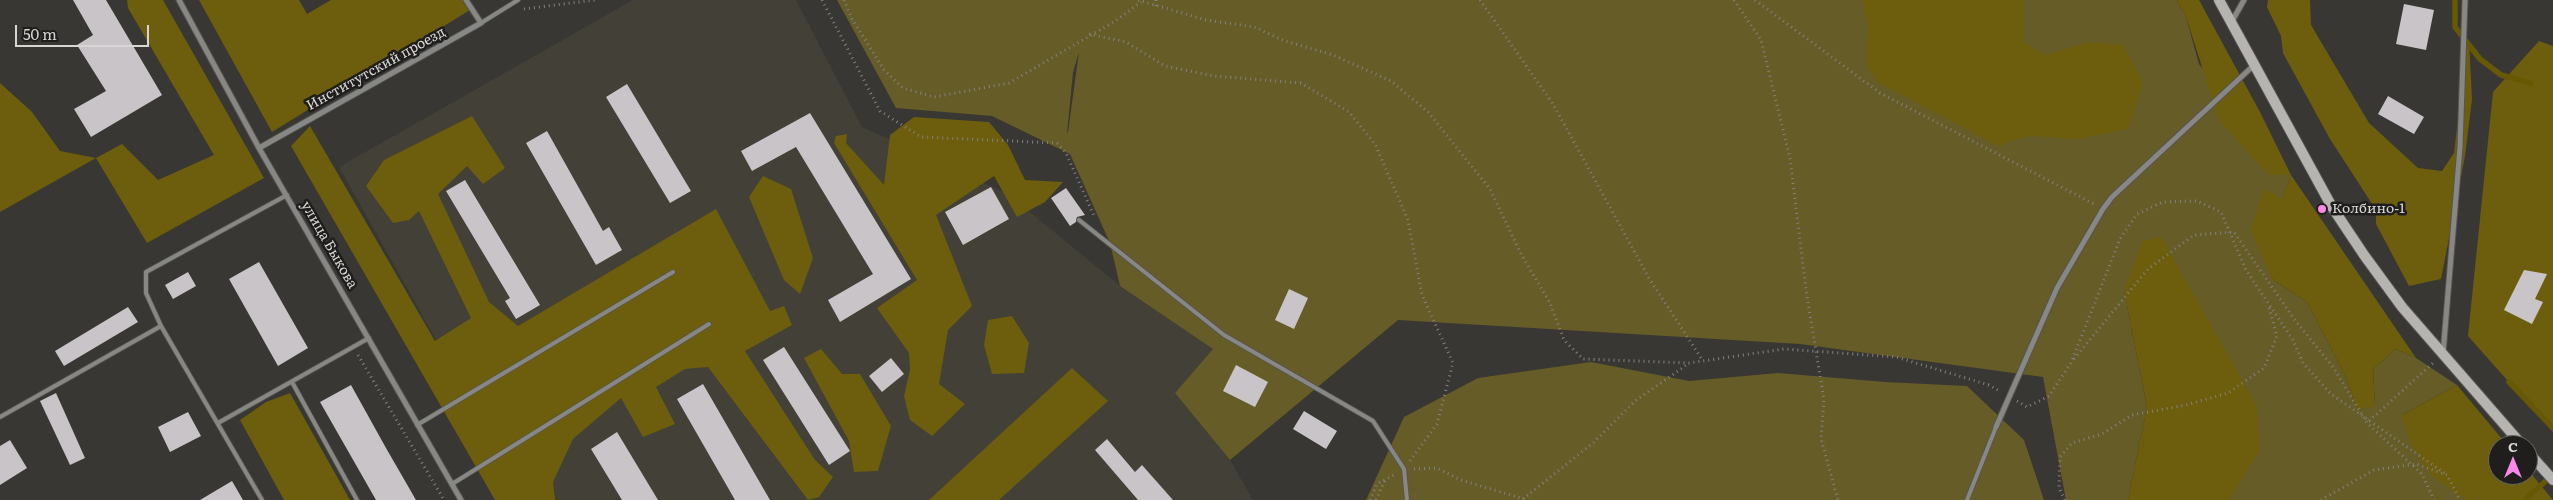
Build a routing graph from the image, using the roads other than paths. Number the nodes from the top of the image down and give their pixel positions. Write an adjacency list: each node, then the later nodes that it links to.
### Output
1 (179, 0): 10 (street, улица Быкова)
2 (466, 0): 7 (street)
3 (518, 0): 7 (lane)
4 (2218, 0): 8 (main road)
5 (2244, 0): 8 (street)
6 (2465, 0): 17 (street)
7 (481, 23): 10 (street, Институтский проезд)
8 (2231, 23): 9 (main road)
9 (2252, 66): 17 (main road); 22 (street)
10 (259, 148): 11 (street, улица Быкова)
11 (287, 195): 15 (lane); 16 (street, улица Быкова)
12 (1079, 220): 30 (lane)
13 (673, 272): 21 (lane)
14 (710, 324): 26 (lane)
15 (161, 326): 19 (lane); 20 (lane)
16 (370, 338): 18 (lane); 21 (street, улица Быкова)
17 (2443, 354): 23 (main road)
18 (292, 382): 20 (lane); 28 (lane)
19 (1, 415)
20 (218, 423): 27 (lane)
21 (417, 425): 26 (street, улица Быкова)
22 (1996, 427): 31 (lane)
23 (2513, 435)
24 (2538, 463): 25 (main road)
25 (2553, 480)
26 (452, 484): 29 (street, улица Быкова)
27 (262, 500)
28 (358, 500)
29 (461, 500)
30 (1407, 500)
31 (1967, 500)

